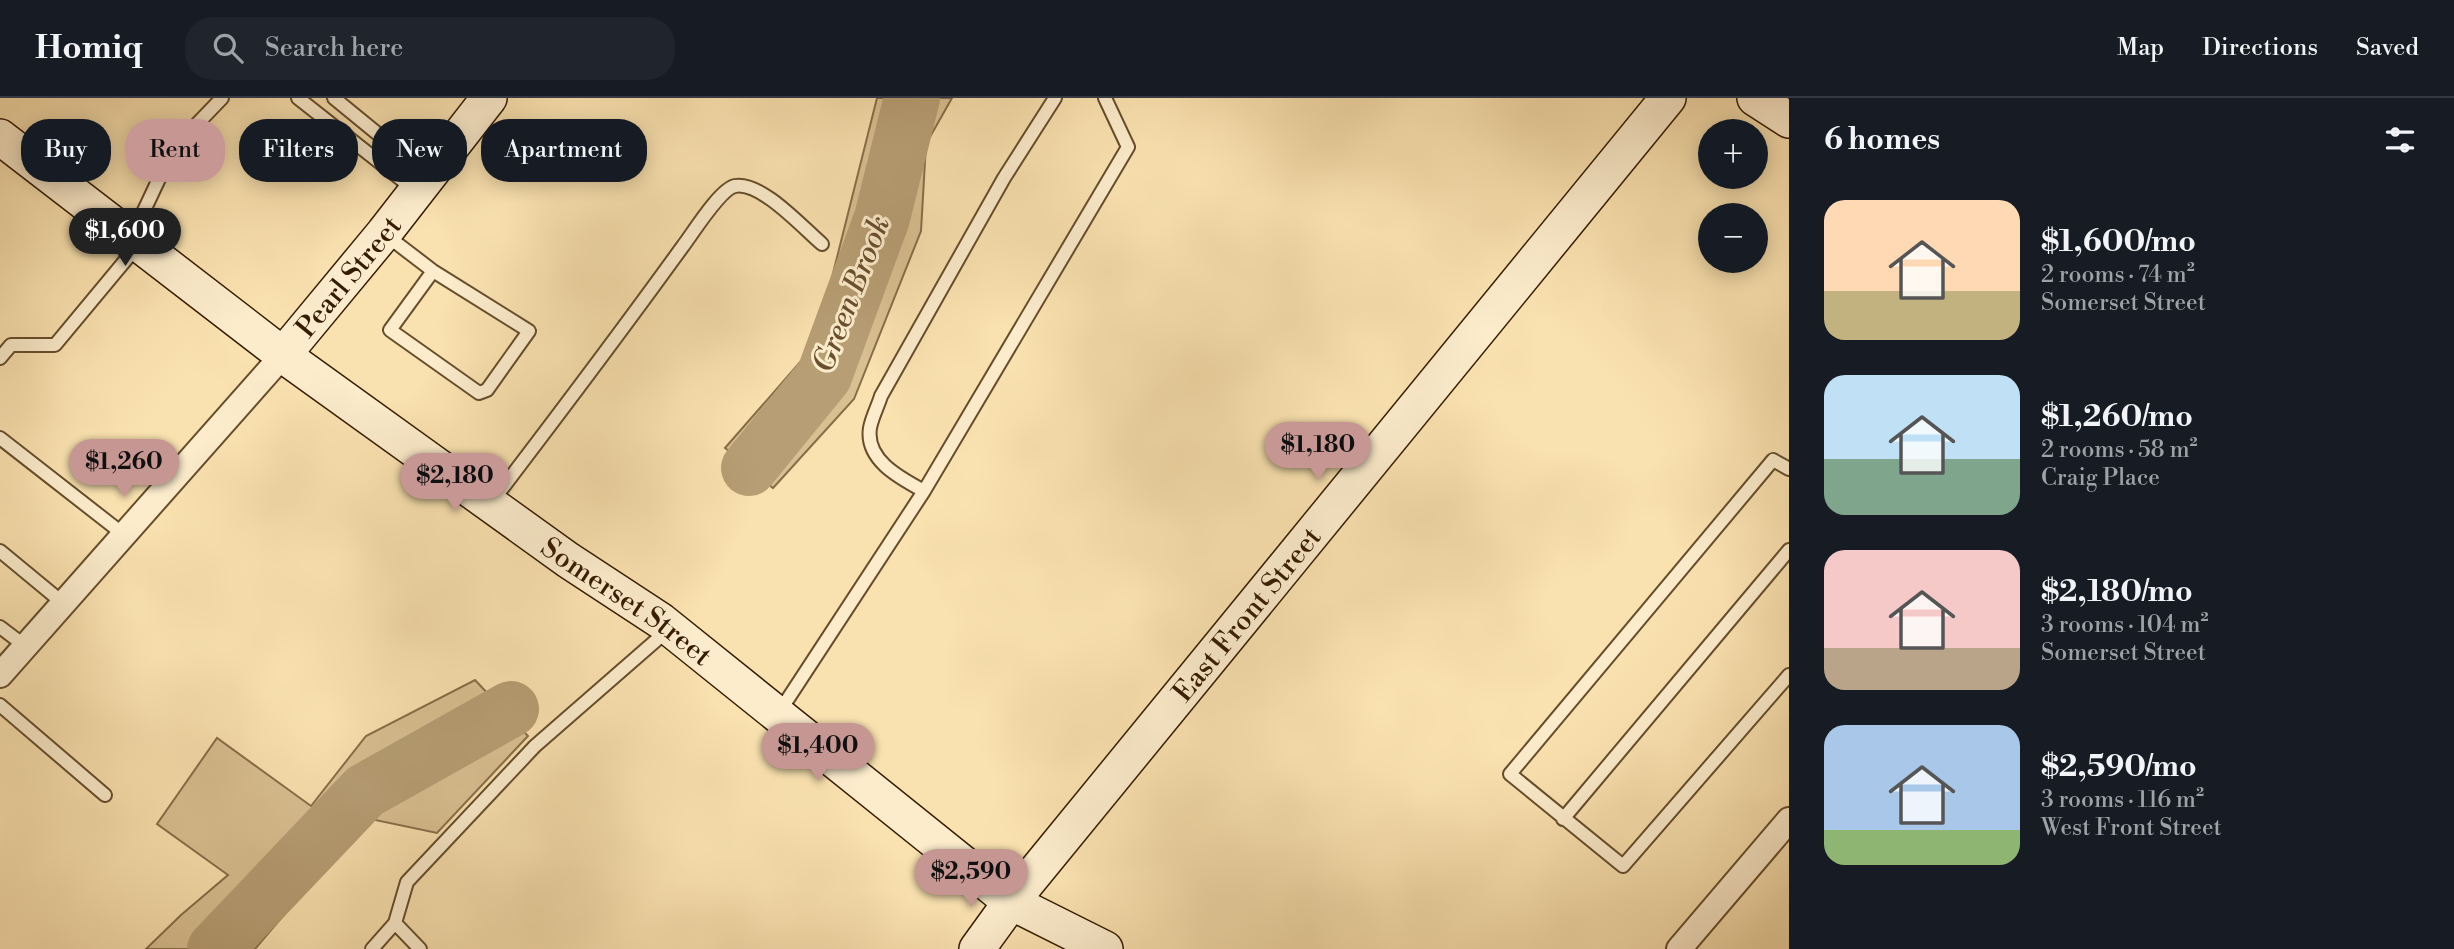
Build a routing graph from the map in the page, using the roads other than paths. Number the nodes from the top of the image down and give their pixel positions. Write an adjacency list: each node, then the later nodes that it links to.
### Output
1 (222, 98): 13 (lane)
2 (298, 98): 11 (lane)
3 (334, 98): 11 (lane)
4 (489, 98): 11 (main road, Pearl Street)
5 (1055, 98): 20 (lane)
6 (1105, 98): 20 (lane)
7 (1668, 98): 36 (main road, East Front Street)
8 (1755, 98): 9 (main road)
9 (1789, 120)
10 (0, 137): 13 (main road, Somerset Street)
11 (422, 183): 12 (main road, Pearl Street)
12 (384, 233): 15 (lane); 16 (main road, Pearl Street)
13 (139, 244): 16 (main road, Somerset Street); 17 (lane)
14 (822, 244): 21 (lane)
15 (433, 271): 15 (lane)
16 (283, 355): 21 (main road, Somerset Street); 22 (street)
17 (0, 358)
18 (0, 438): 22 (lane)
19 (1789, 469): 34 (lane)
20 (924, 491): 32 (lane)
21 (490, 504): 27 (main road, Somerset Street)
22 (123, 534): 25 (street)
23 (1789, 550): 34 (lane)
24 (0, 551): 25 (lane)
25 (62, 603): 28 (street)
26 (0, 627): 28 (lane)
27 (670, 628): 32 (main road, Somerset Street); 37 (lane)
28 (25, 646): 29 (street)
29 (0, 675)
30 (1789, 675): 34 (lane)
31 (0, 705): 33 (lane)
32 (778, 715): 36 (main road, Somerset Street)
33 (105, 795)
34 (1563, 819)
35 (1789, 820): 42 (street)
36 (1011, 902): 40 (main road, East Front Street); 41 (main road, Somerset Street)
37 (395, 923): 38 (lane); 39 (lane)
38 (372, 949)
39 (421, 949)
40 (976, 949)
41 (1105, 949)
42 (1679, 949)

